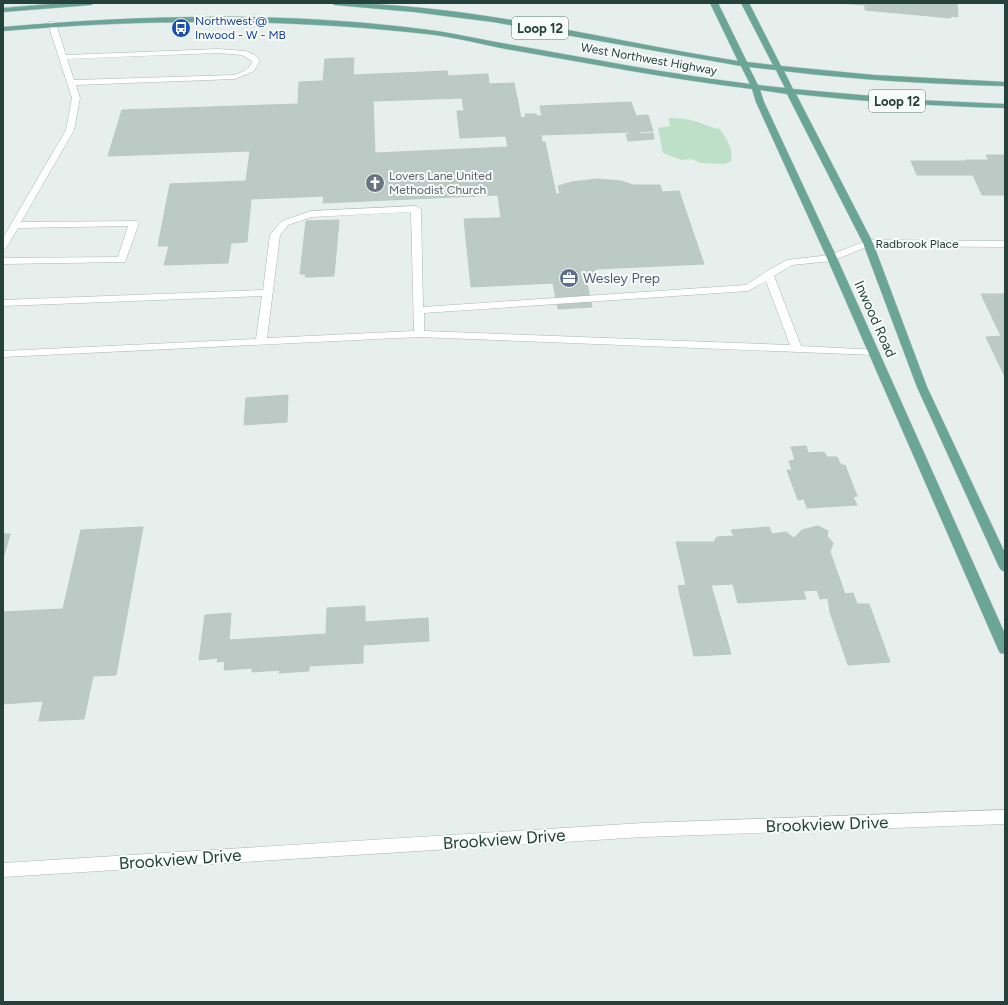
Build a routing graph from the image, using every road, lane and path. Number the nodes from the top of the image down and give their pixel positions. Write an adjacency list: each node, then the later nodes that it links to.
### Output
1 (91, 3): 6 (main road, West Northwest Highway / Loop 12)
2 (335, 3): 9 (main road, West Northwest Highway / Loop 12)
3 (714, 3): 9 (main road, Inwood Road)
4 (745, 3): 10 (main road, Inwood Road)
5 (3, 10): 6 (main road, West Northwest Highway / Loop 12)
6 (55, 12): 7 (main road, West Northwest Highway / Loop 12); 8 (street); 13 (main road, West Northwest Highway / Loop 12)
7 (3, 29)
8 (63, 57): 11 (street); 11 (street)
9 (744, 64): 10 (main road, West Northwest Highway / Loop 12); 13 (main road, Inwood Road)
10 (779, 68): 12 (main road, West Northwest Highway / Loop 12); 14 (main road, Inwood Road)
11 (71, 83): 16 (street)
12 (1005, 84)
13 (755, 87): 14 (main road, West Northwest Highway / Loop 12); 20 (main road, Inwood Road)
14 (790, 91): 15 (main road, West Northwest Highway / Loop 12); 17 (main road, Inwood Road)
15 (1005, 106)
16 (15, 225): 19 (street); 21 (street)
17 (868, 243): 18 (street, Radbrook Place); 20 (street, Radbrook Place); 31 (main road, Inwood Road)
18 (1005, 244)
19 (3, 246)
20 (832, 258): 22 (street, Radbrook Place); 29 (main road, Inwood Road)
21 (3, 261)
22 (768, 274): 25 (street, Radbrook Place); 28 (street)
23 (267, 293): 24 (street); 25 (street); 27 (street)
24 (3, 303)
25 (418, 310): 26 (street)
26 (419, 334): 27 (street); 28 (street)
27 (261, 342): 30 (street)
28 (797, 349): 29 (street)
29 (874, 352): 32 (main road, Inwood Road)
30 (3, 354)
31 (1005, 567)
32 (1005, 649)
33 (1005, 817): 34 (street, Brookview Drive)
34 (3, 870)

